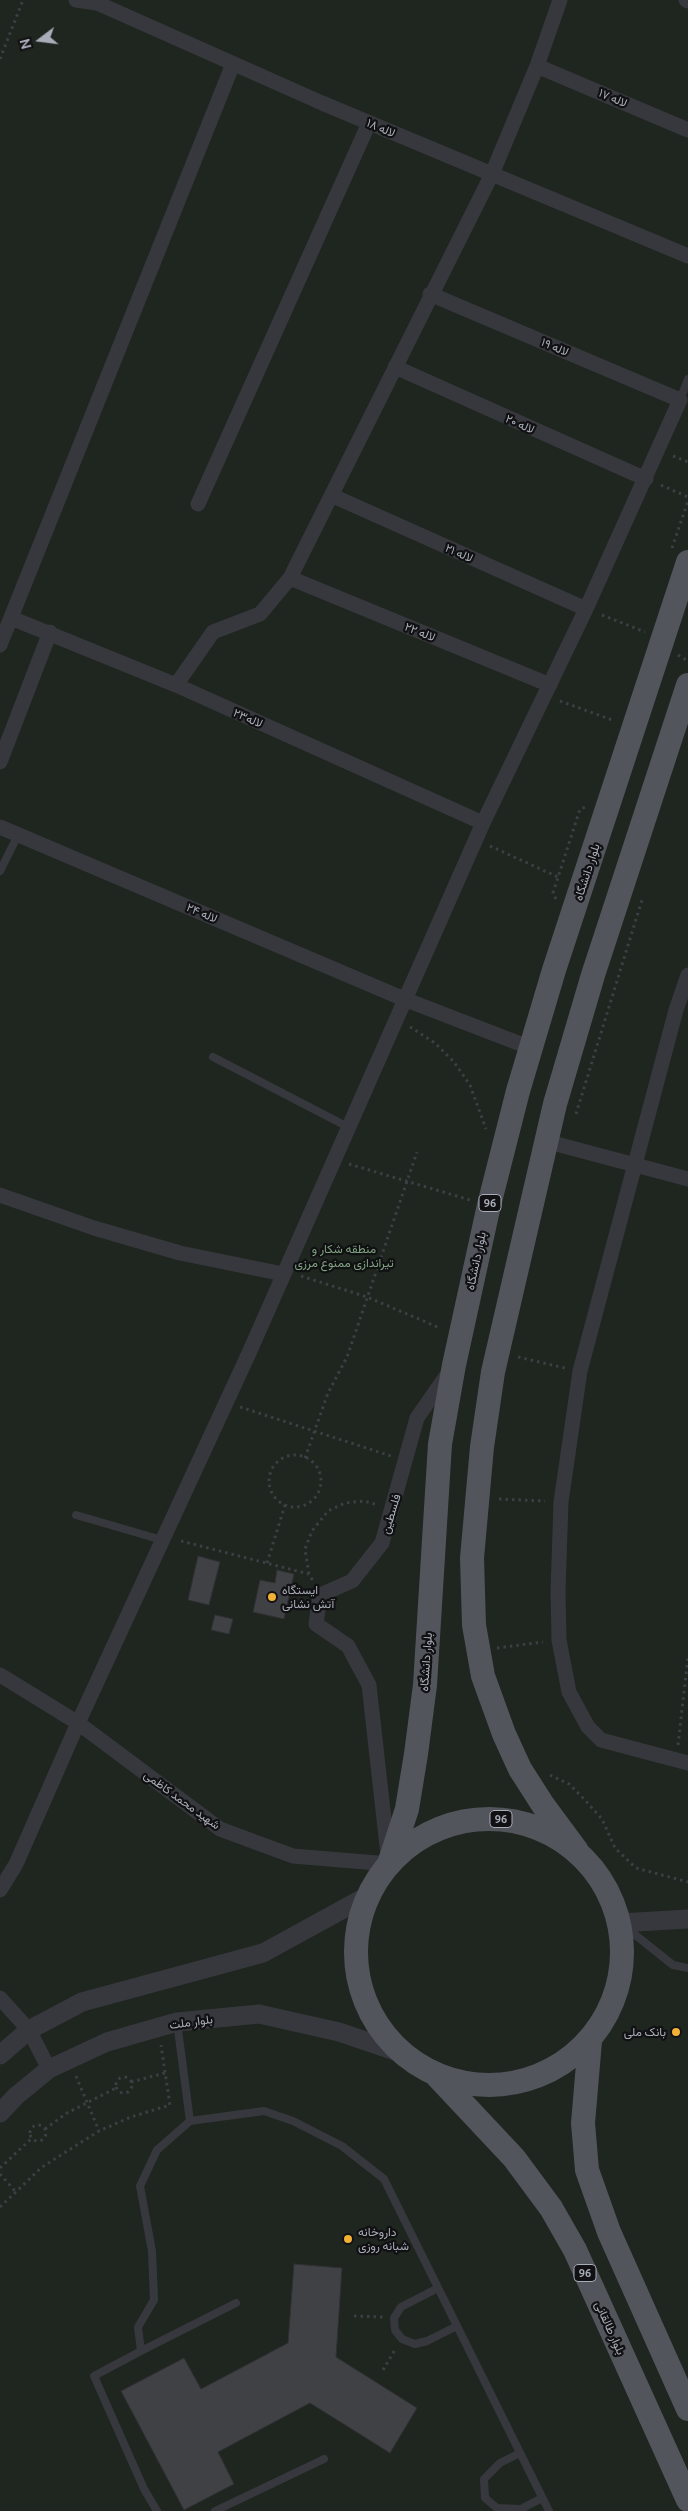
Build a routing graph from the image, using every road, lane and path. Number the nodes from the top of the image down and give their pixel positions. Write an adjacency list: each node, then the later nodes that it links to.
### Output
1 (23, 0): 4 (path)
2 (76, 0): 5 (street, لاله ۱۸)
3 (560, 0): 6 (street)
4 (0, 59)
5 (233, 64): 7 (street, لاله ۱۸); 22 (street)
6 (537, 66): 8 (street, لاله ۱۷); 9 (street)
7 (369, 123): 9 (street, لاله ۱۸); 18 (street)
8 (688, 130)
9 (492, 174): 10 (street, لاله ۱۸); 11 (street)
10 (688, 256)
11 (430, 294): 12 (street); 14 (street, لاله ۱۹)
12 (395, 368): 15 (street, لاله ۲۰); 16 (street)
13 (688, 378): 14 (lane)
14 (680, 400): 15 (street)
15 (646, 479): 17 (path); 21 (street)
16 (333, 496): 20 (street); 21 (street, لاله ۲۱)
17 (688, 497)
18 (198, 504)
19 (688, 562): 25 (main road, بلوار دانشگاه / 96)
20 (290, 578): 26 (street); 28 (street, لاله ۲۲)
21 (586, 609): 25 (path); 28 (street)
22 (6, 615): 23 (street, لاله۲۳); 24 (street)
23 (50, 632): 26 (street, لاله۲۳); 30 (street)
24 (0, 645)
25 (661, 646): 40 (main road, بلوار دانشگاه / 96)
26 (176, 685): 31 (street, لاله۲۳)
27 (688, 685): 44 (main road, 96)
28 (548, 690): 29 (path); 31 (street)
29 (616, 721)
30 (0, 762)
31 (482, 823): 34 (street)
32 (0, 827): 33 (street, لاله ۲۴)
33 (18, 835): 35 (lane); 38 (street, لاله ۲۴)
34 (476, 839): 36 (path); 38 (street)
35 (0, 871)
36 (558, 877)
37 (688, 975): 47 (street)
38 (404, 999): 39 (street); 40 (street, لاله ۲۴)
39 (395, 1021): 42 (street); 43 (path)
40 (531, 1048): 51 (main road, بلوار دانشگاه / 96)
41 (213, 1057): 42 (lane)
42 (348, 1127): 46 (street)
43 (486, 1130)
44 (545, 1141): 47 (street); 55 (main road, 96)
45 (417, 1152): 49 (path)
46 (334, 1159): 49 (path); 52 (street)
47 (636, 1166): 48 (street); 57 (street)
48 (688, 1179)
49 (408, 1181): 51 (path); 53 (path)
50 (0, 1195): 52 (street)
51 (489, 1205): 54 (main road, بلوار دانشگاه / 96)
52 (283, 1274): 53 (path); 58 (street)
53 (367, 1297): 54 (path); 59 (path)
54 (460, 1336): 56 (main road, بلوار دانشگاه / 96)
55 (497, 1350): 57 (path); 77 (main road, 96)
56 (454, 1365): 61 (street, فلسطین); 78 (main road, بلوار دانشگاه / 96)
57 (580, 1372): 63 (street)
58 (226, 1403): 59 (path); 67 (street)
59 (313, 1432): 60 (path); 61 (path)
60 (304, 1458): 64 (path); 64 (path)
61 (406, 1460): 65 (street, فلسطین)
62 (496, 1499): 63 (path)
63 (560, 1502): 71 (street)
64 (285, 1505): 68 (path)
65 (393, 1508): 69 (path); 70 (street, فلسطین)
66 (76, 1515): 67 (lane)
67 (162, 1540): 68 (path); 75 (street)
68 (267, 1563): 69 (path)
69 (309, 1574): 70 (path)
70 (320, 1595): 78 (street)
71 (559, 1640): 72 (path); 76 (street)
72 (495, 1649)
73 (688, 1657): 76 (path)
74 (0, 1675): 75 (street, شهید محمد کاظمی)
75 (78, 1723): 78 (street, شهید محمد کاظمی); 79 (street)
76 (682, 1762)
77 (577, 1851): 78 (main road, 96); 82 (main road, 96)
78 (389, 1864): 80 (main road, 96)
79 (0, 1890)
80 (367, 1896): 86 (street); 89 (main road, 96)
81 (688, 1919): 82 (street)
82 (620, 1923): 83 (lane); 87 (main road, 96)
83 (688, 1968)
84 (0, 1998): 86 (street)
85 (177, 2022): 89 (street, بلوار ملت); 91 (street, بلوار ملت); 99 (lane)
86 (29, 2030): 90 (street); 91 (street)
87 (590, 2041): 94 (main road, 96); 115 (main road, 96)
88 (152, 2046): 93 (path)
89 (401, 2053): 94 (main road, 96)
90 (0, 2055)
91 (50, 2069): 98 (street, بلوار ملت)
92 (81, 2070): 97 (path)
93 (165, 2073): 95 (path); 101 (path)
94 (436, 2076): 119 (main road, بلوار طالقانی / 96)
95 (131, 2082): 96 (path); 96 (path)
96 (116, 2088): 97 (path)
97 (87, 2103): 100 (path); 101 (path)
98 (0, 2114)
99 (190, 2121): 107 (lane); 113 (lane)
100 (45, 2129): 102 (path); 102 (path)
101 (99, 2131): 105 (path)
102 (32, 2138): 103 (path)
103 (0, 2168)
104 (0, 2174): 105 (path)
105 (15, 2191): 106 (path)
106 (0, 2207)
107 (438, 2288): 110 (lane); 111 (lane)
108 (236, 2303): 113 (lane)
109 (354, 2316): 110 (path)
110 (394, 2318): 112 (lane)
111 (457, 2326): 112 (lane); 116 (lane)
112 (402, 2339): 114 (path)
113 (141, 2351): 120 (lane)
114 (383, 2370)
115 (688, 2409)
116 (520, 2453): 118 (lane); 118 (lane)
117 (324, 2459): 121 (lane)
118 (542, 2498): 122 (lane)
119 (688, 2500)
120 (157, 2511)
121 (215, 2511)
122 (549, 2511)

